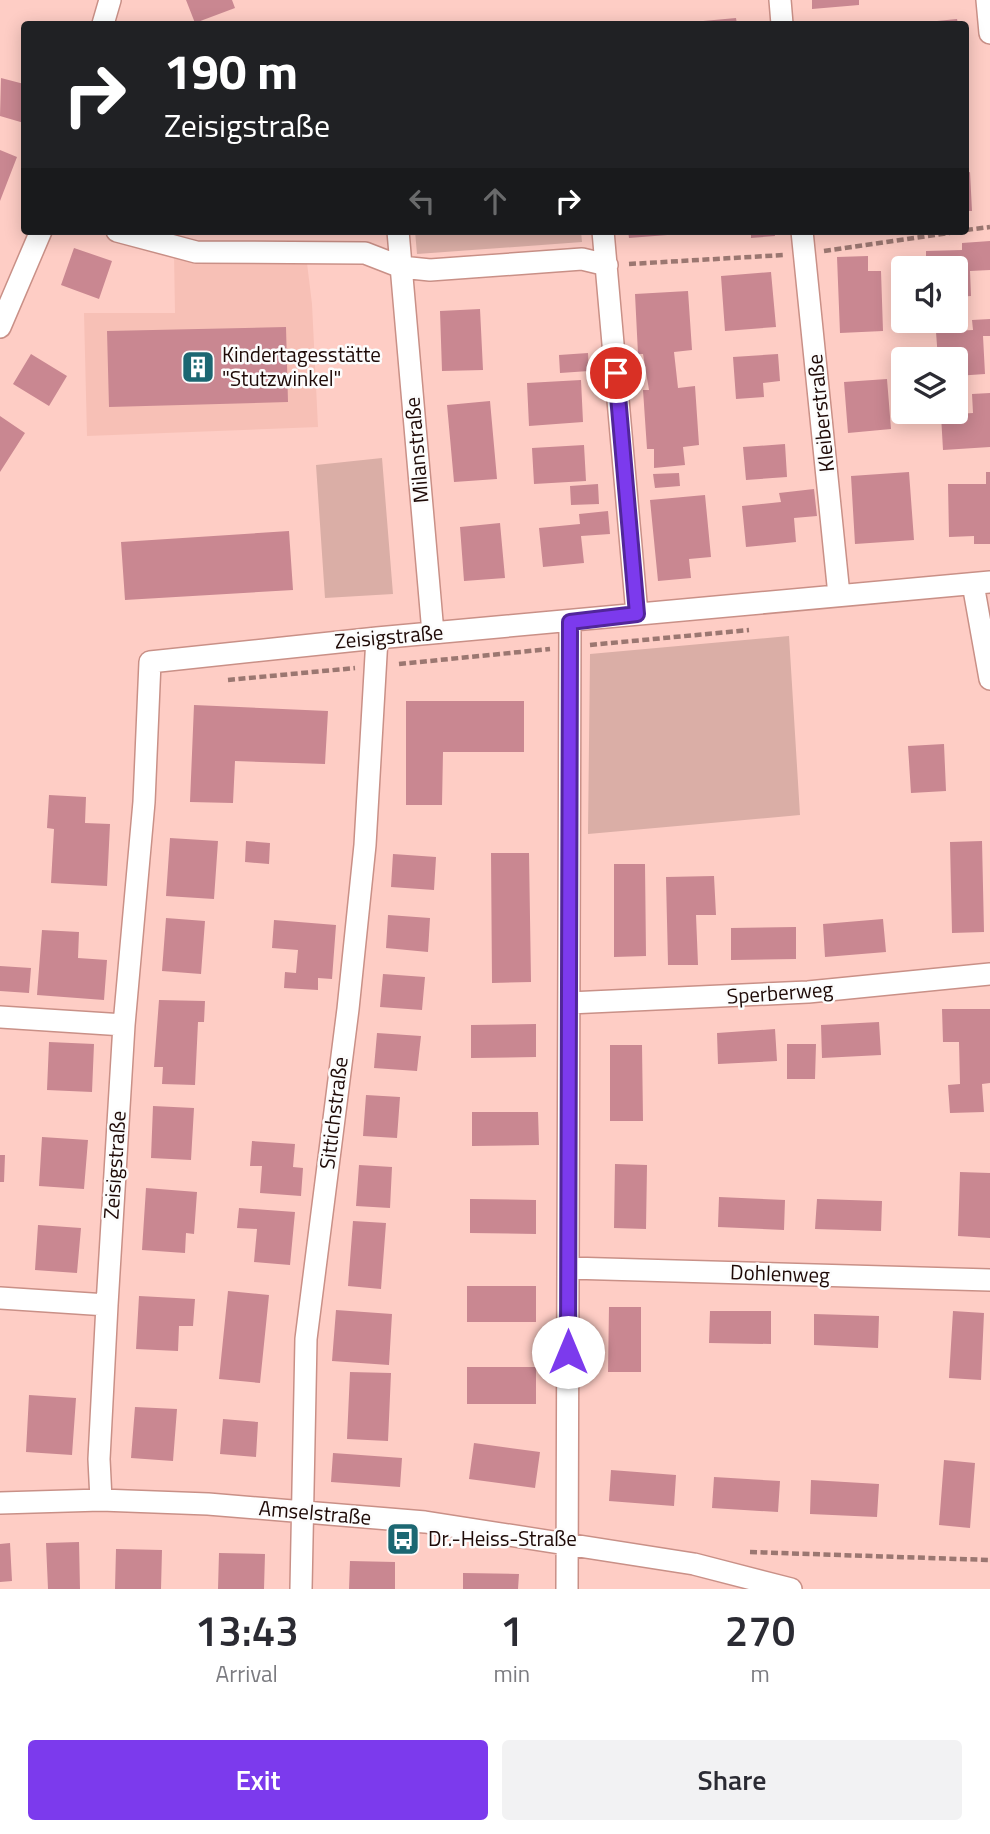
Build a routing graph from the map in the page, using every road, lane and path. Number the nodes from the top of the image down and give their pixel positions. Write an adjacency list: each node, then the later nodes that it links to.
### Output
1 (110, 0): 4 (street)
2 (780, 0): 5 (street)
3 (987, 0): 6 (street)
4 (104, 21)
5 (782, 21)
6 (990, 33)
7 (990, 227): 8 (path)
8 (969, 230)
9 (39, 235): 16 (street)
10 (132, 235): 15 (street)
11 (398, 235): 15 (street, Milanstraße)
12 (603, 235): 14 (street)
13 (802, 235): 19 (street, Kleiberstraße)
14 (607, 265): 15 (street); 20 (street)
15 (401, 267): 22 (street, Milanstraße)
16 (8, 292): 17 (street)
17 (0, 327)
18 (982, 583): 19 (street, Zeisigstraße); 24 (street)
19 (839, 595): 20 (street, Zeisigstraße)
20 (637, 614): 21 (street, Zeisigstraße)
21 (570, 622): 22 (street, Zeisigstraße); 26 (street)
22 (433, 633): 23 (street, Zeisigstraße)
23 (377, 638): 28 (street, Zeisigstraße); 35 (street, Sittichstraße)
24 (990, 679)
25 (990, 974): 26 (street, Sperberweg)
26 (569, 1003): 29 (street)
27 (0, 1017): 28 (street)
28 (124, 1025): 32 (street, Zeisigstraße)
29 (569, 1268): 30 (street, Dohlenweg); 36 (street)
30 (990, 1280)
31 (0, 1298): 32 (street)
32 (107, 1305): 33 (street, Zeisigstraße)
33 (101, 1500): 34 (street, Amselstraße); 35 (street, Amselstraße)
34 (0, 1503)
35 (303, 1511): 36 (street, Amselstraße); 39 (street, Sittichstraße)
36 (566, 1544): 40 (street); 41 (street, Amselstraße)
37 (748, 1552): 38 (path)
38 (990, 1560)
39 (301, 1589)
40 (567, 1589)
41 (791, 1589)

